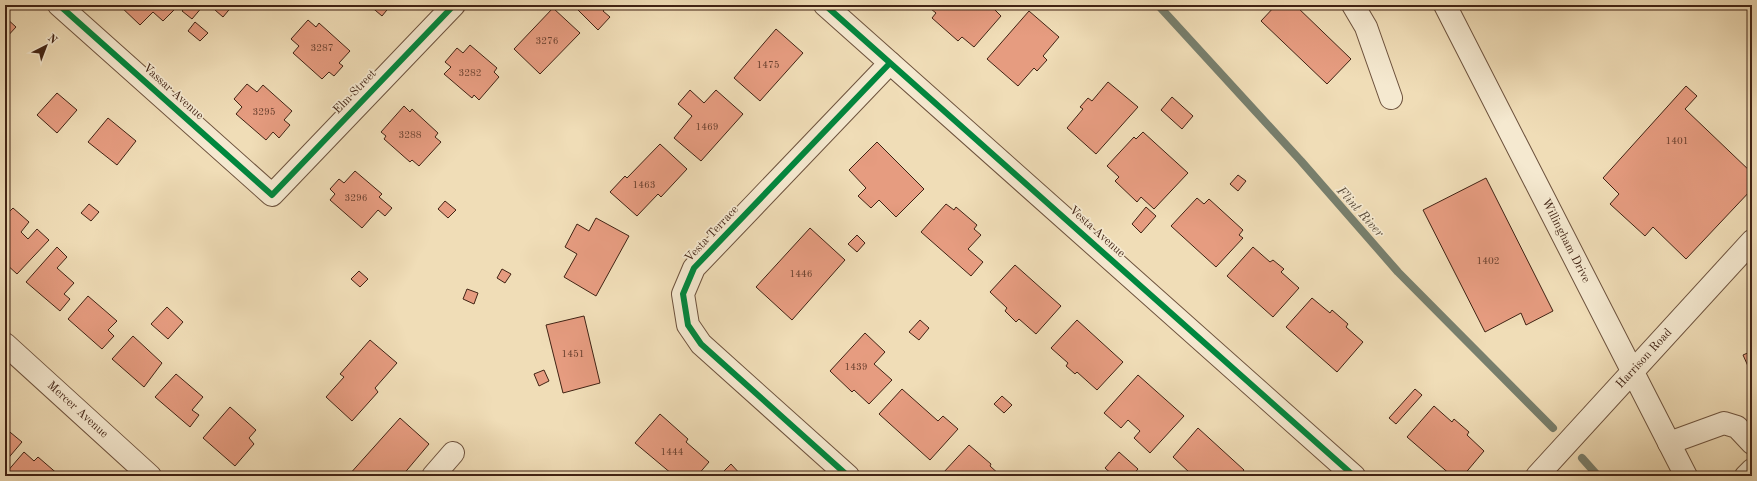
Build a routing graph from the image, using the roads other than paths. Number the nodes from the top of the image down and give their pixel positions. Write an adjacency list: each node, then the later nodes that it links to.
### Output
1 (59, 5): 8 (street, Vassar Avenue)
2 (454, 5): 8 (street, Elm Street)
3 (825, 5): 6 (street, Vesta Avenue)
4 (1354, 5): 7 (street)
5 (1445, 5): 11 (street, Willingham Drive)
6 (890, 63): 18 (street, Vesta Terrace); 19 (street, Vesta Avenue)
7 (1391, 98)
8 (272, 195)
9 (1752, 241): 11 (street, Harrison Road)
10 (5, 344): 16 (street, Mercer Avenue)
11 (1632, 372): 12 (street, Willingham Drive); 20 (street, Harrison Road)
12 (1669, 443): 13 (street); 21 (street, Willingham Drive)
13 (1752, 443)
14 (453, 453): 17 (street)
15 (1752, 470): 22 (street)
16 (150, 476)
17 (433, 476)
18 (848, 476)
19 (1354, 476)
20 (1537, 476)
21 (1686, 476)
22 (1746, 476)

